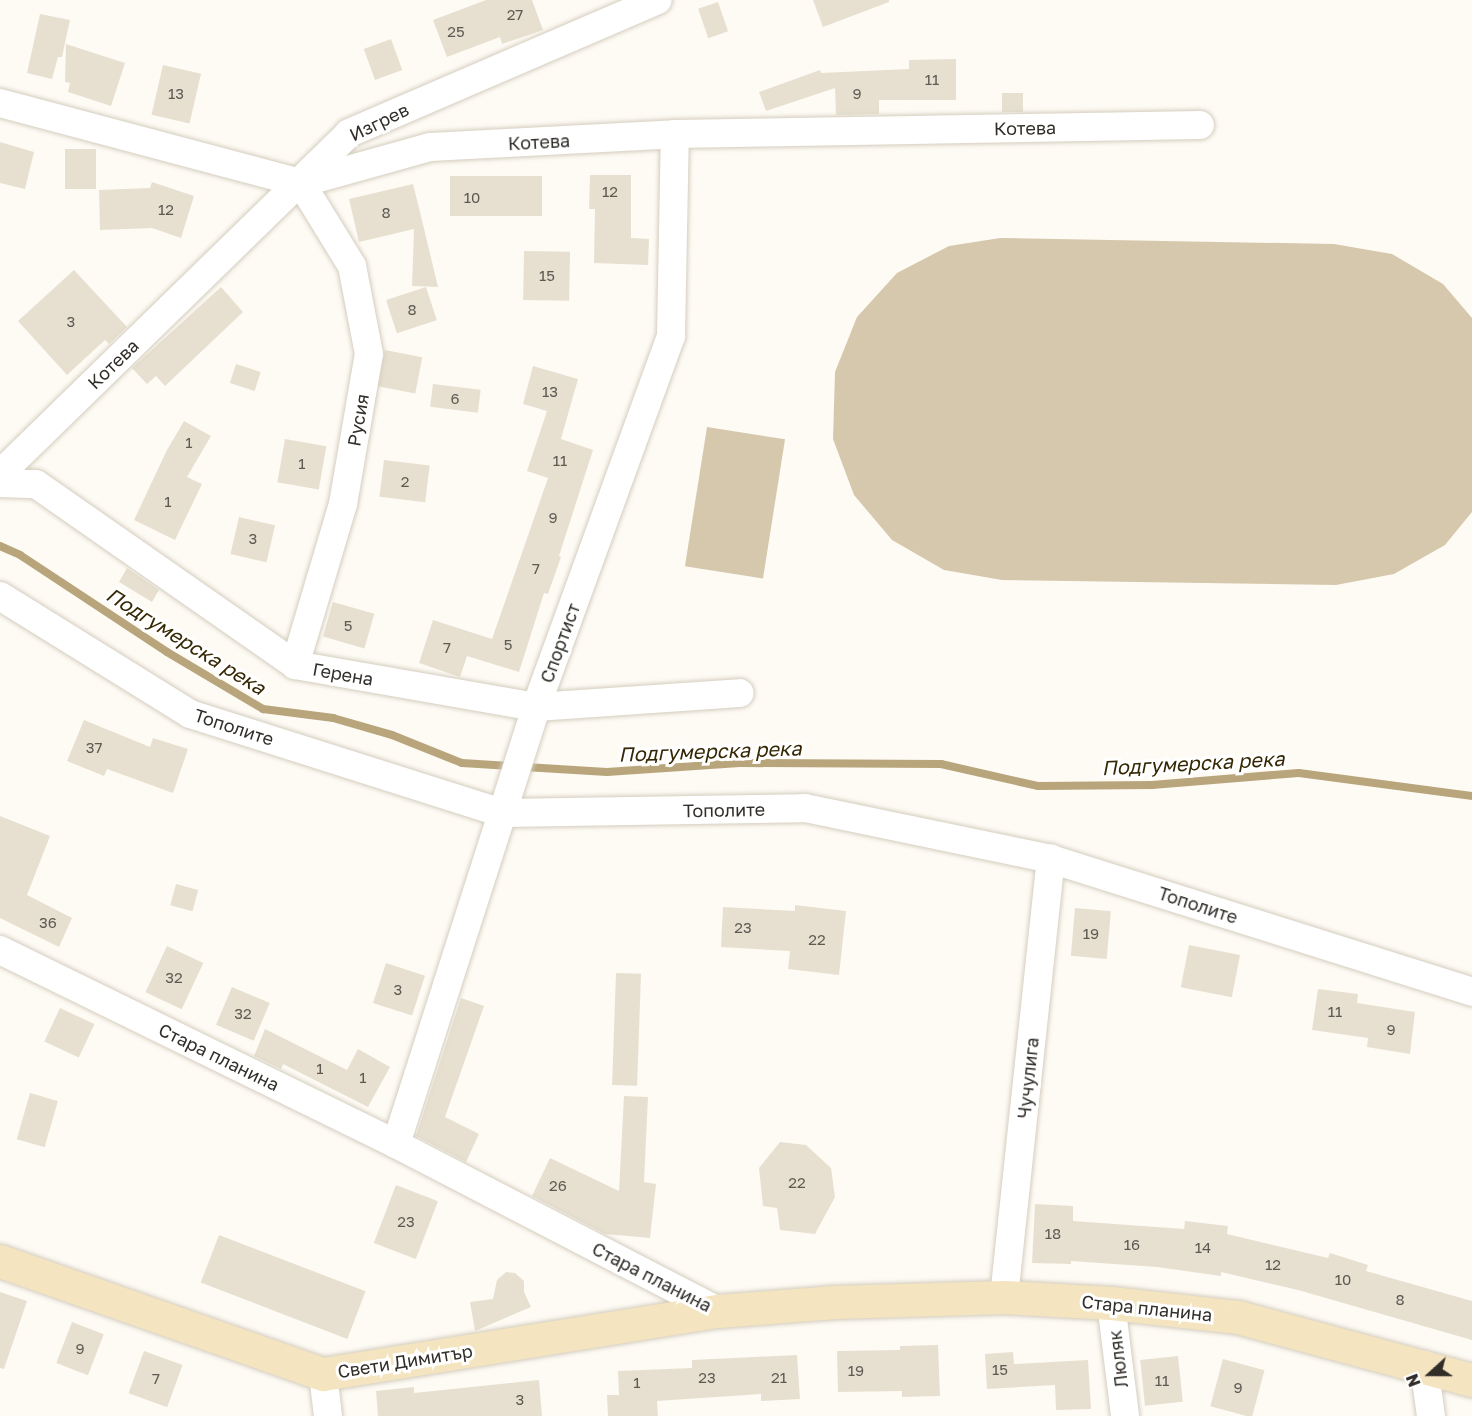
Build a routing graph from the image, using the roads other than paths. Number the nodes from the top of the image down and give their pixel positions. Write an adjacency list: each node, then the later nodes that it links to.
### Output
1 (658, 0): 5 (street, Изгрев)
2 (0, 103): 5 (street)
3 (1200, 125): 4 (street, Котева)
4 (675, 134): 5 (street, Котева); 11 (street, Спортист)
5 (301, 183): 6 (street, Котева); 9 (street, Русия)
6 (0, 474)
7 (0, 483): 9 (street, Герена)
8 (0, 596): 12 (street, Тополите)
9 (295, 665): 11 (street, Герена)
10 (740, 693): 11 (street, Герена)
11 (536, 707): 12 (street, Спортист)
12 (502, 813): 13 (street, Тополите); 16 (street, Спортист)
13 (1051, 859): 15 (street, Тополите); 18 (street, Чучулига)
14 (0, 950): 16 (street, Стара планина)
15 (1472, 992)
16 (396, 1144): 20 (street, Стара планина)
17 (0, 1261): 22 (street, Свети Димитър)
18 (1004, 1297): 19 (street, Стара планина); 20 (street, Стара планина)
19 (1111, 1303): 21 (street, Стара планина); 25 (street, Люляк)
20 (718, 1311): 22 (street, Свети Димитър)
21 (1424, 1365): 23 (street, Стара планина); 26 (street)
22 (323, 1374): 24 (street)
23 (1472, 1380)
24 (328, 1416)
25 (1125, 1416)
26 (1431, 1416)

